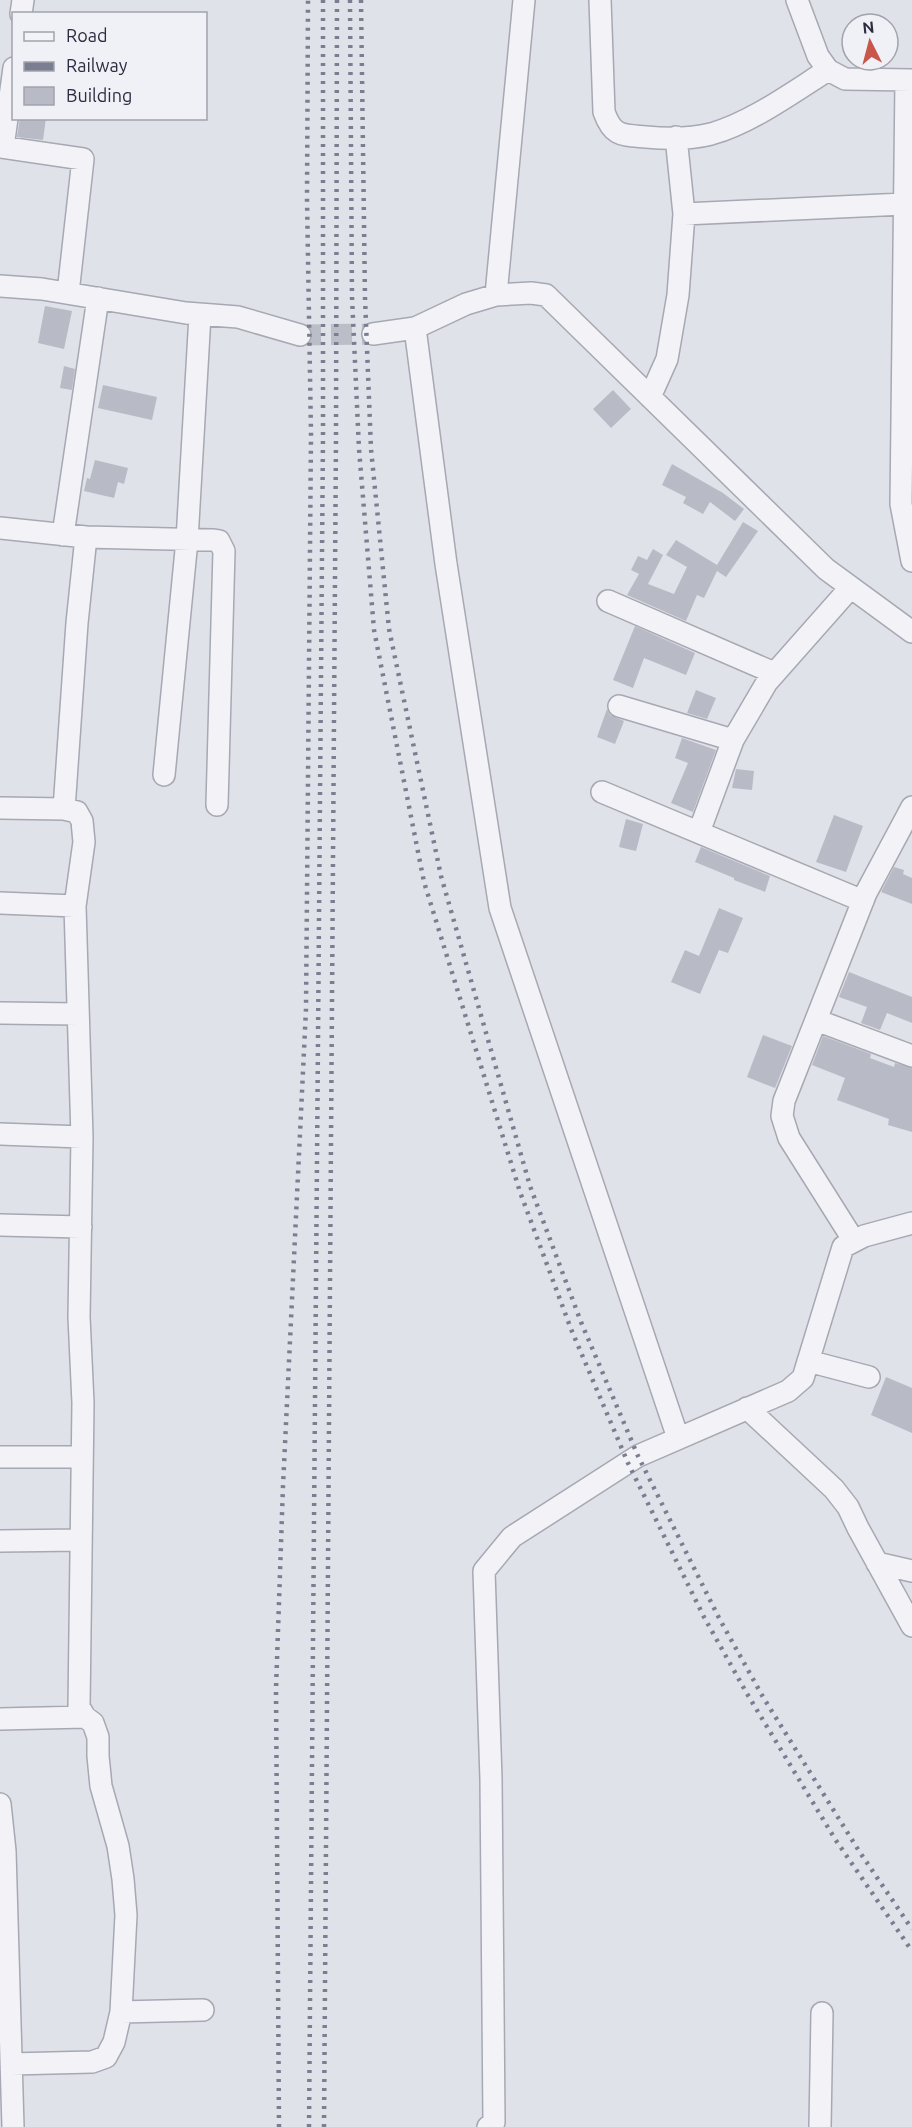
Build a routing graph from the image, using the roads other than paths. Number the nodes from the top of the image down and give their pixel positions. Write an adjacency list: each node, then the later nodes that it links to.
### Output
1 (524, 0): 13 (street)
2 (600, 0): 7 (street)
3 (797, 0): 4 (street)
4 (828, 70): 6 (street); 7 (street)
5 (12, 80): 8 (street)
6 (909, 80): 9 (street)
7 (676, 137): 10 (street)
8 (1, 147): 12 (street)
9 (904, 204): 10 (street); 19 (street)
10 (684, 214): 20 (street)
11 (0, 286): 12 (street)
12 (68, 293): 14 (street)
13 (496, 296): 16 (street); 20 (street)
14 (98, 298): 15 (street); 23 (street)
15 (200, 315): 18 (street); 25 (street)
16 (415, 328): 17 (street); 56 (street)
17 (373, 334)
18 (300, 335)
19 (906, 394): 21 (street)
20 (650, 396): 27 (street)
21 (906, 485): 26 (street)
22 (0, 528): 23 (street)
23 (63, 535): 24 (street)
24 (86, 537): 25 (street); 38 (street)
25 (187, 540): 33 (street); 35 (street)
26 (912, 561)
27 (851, 587): 29 (street); 30 (street)
28 (608, 601): 30 (street)
29 (912, 632)
30 (774, 673): 32 (street)
31 (619, 706): 32 (street)
32 (733, 740): 39 (street)
33 (164, 775)
34 (602, 792): 39 (street)
35 (217, 805)
36 (912, 807): 40 (street)
37 (0, 808): 38 (street)
38 (64, 809): 42 (street)
39 (699, 832): 40 (street)
40 (863, 901): 45 (street)
41 (0, 903): 42 (street)
42 (75, 906): 44 (street)
43 (0, 1013): 44 (street)
44 (78, 1014): 48 (street)
45 (816, 1020): 46 (street); 52 (street)
46 (912, 1056)
47 (0, 1134): 48 (street)
48 (82, 1137): 51 (street)
49 (912, 1223): 52 (street)
50 (0, 1225): 51 (street)
51 (81, 1227): 58 (street)
52 (854, 1241): 53 (street)
53 (808, 1362): 54 (street); 55 (street)
54 (869, 1377)
55 (747, 1408): 56 (street); 61 (street)
56 (678, 1438): 75 (street)
57 (0, 1457): 58 (street)
58 (82, 1457): 59 (street)
59 (81, 1540): 60 (street); 64 (street)
60 (0, 1541)
61 (877, 1563): 62 (street); 63 (street)
62 (912, 1571)
63 (912, 1626)
64 (85, 1717): 65 (street); 70 (street)
65 (0, 1719)
66 (0, 1804): 67 (street)
67 (3, 1851): 68 (street)
68 (4, 1949): 72 (street)
69 (203, 2010): 70 (street)
70 (121, 2012): 73 (street)
71 (822, 2013): 76 (street)
72 (3, 2027): 73 (street)
73 (11, 2064): 74 (street)
74 (9, 2120)
75 (492, 2125)
76 (820, 2127)

